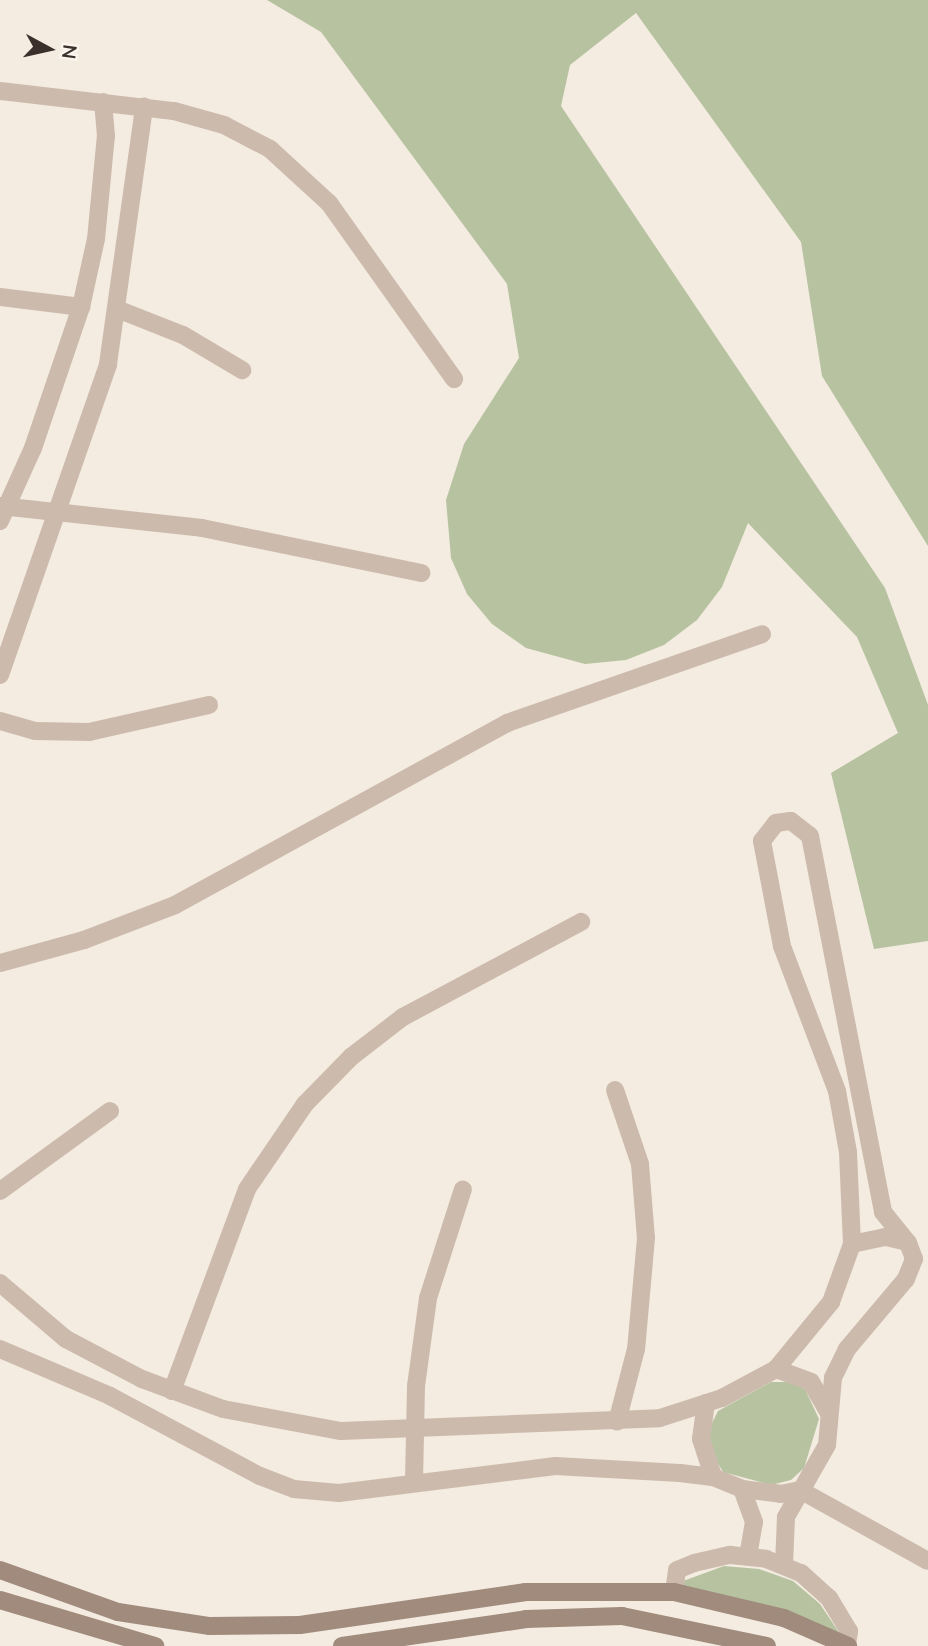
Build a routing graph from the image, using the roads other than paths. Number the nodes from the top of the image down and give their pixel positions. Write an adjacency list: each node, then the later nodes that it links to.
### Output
1 (0, 91): 2 (street)
2 (103, 102): 3 (street); 5 (street)
3 (144, 107): 6 (street); 8 (street)
4 (0, 297): 5 (street)
5 (81, 307): 10 (street)
6 (117, 309): 7 (street); 9 (street)
7 (242, 370)
8 (454, 379)
9 (57, 508): 10 (street); 11 (street); 13 (street)
10 (2, 511)
11 (422, 573)
12 (762, 634): 17 (street)
13 (0, 675)
14 (209, 705): 15 (street)
15 (0, 721)
16 (581, 922): 28 (street)
17 (0, 962)
18 (615, 1090): 31 (street)
19 (110, 1111): 21 (street)
20 (463, 1189): 32 (street)
21 (0, 1191)
22 (908, 1243): 23 (street); 23 (street); 24 (street)
23 (852, 1244): 27 (street)
24 (920, 1269): 30 (street)
25 (0, 1283): 28 (street)
26 (0, 1349): 34 (street)
27 (776, 1369): 29 (street); 30 (street)
28 (172, 1391): 32 (street)
29 (706, 1404): 31 (street); 33 (street)
30 (829, 1416): 36 (street)
31 (618, 1422): 32 (street)
32 (414, 1431): 34 (street)
33 (713, 1476): 34 (street); 35 (street)
34 (414, 1482)
35 (742, 1489): 36 (street); 37 (street)
36 (800, 1490): 38 (street); 39 (street)
37 (748, 1556): 39 (street); 41 (street)
38 (928, 1561)
39 (784, 1565): 47 (street)
40 (0, 1570): 41 (street)
41 (674, 1592): 43 (street); 47 (street)
42 (0, 1600): 44 (street)
43 (685, 1625): 45 (street); 46 (street)
44 (155, 1646)
45 (342, 1646)
46 (767, 1646)
47 (847, 1646)

